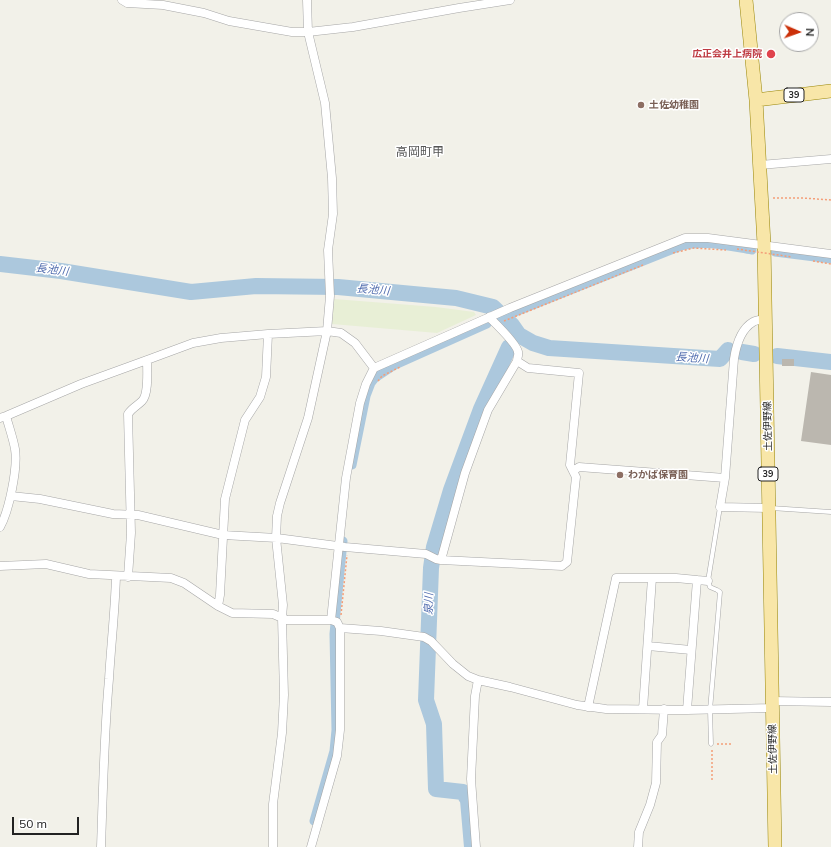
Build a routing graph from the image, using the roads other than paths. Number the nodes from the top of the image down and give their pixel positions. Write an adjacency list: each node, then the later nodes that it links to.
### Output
1 (122, 0): 5 (street)
2 (306, 0): 5 (street)
3 (510, 0): 5 (street)
4 (746, 0): 7 (main road, 土佐伊野線 / 39)
5 (308, 32): 14 (street)
6 (831, 91): 7 (main road, 39)
7 (756, 100): 9 (main road, 土佐伊野線 / 39)
8 (831, 160): 9 (street)
9 (760, 165): 10 (main road, 土佐伊野線 / 39)
10 (764, 244): 11 (street); 12 (street); 13 (main road, 土佐伊野線 / 39)
11 (831, 254)
12 (491, 316): 17 (street); 18 (street)
13 (766, 319): 21 (street); 24 (main road, 土佐伊野線 / 39)
14 (327, 331): 15 (street); 18 (street); 29 (street)
15 (268, 334): 16 (street); 28 (street)
16 (147, 360): 19 (street); 26 (street)
17 (517, 361): 20 (street); 31 (street)
18 (374, 368): 30 (street)
19 (3, 417): 22 (street)
20 (573, 471): 21 (street); 31 (street)
21 (724, 478): 23 (street)
22 (11, 496): 26 (street); 27 (street)
23 (720, 507): 24 (street); 37 (lane)
24 (768, 508): 25 (lane); 45 (main road, 土佐伊野線 / 39)
25 (831, 512)
26 (130, 515): 28 (street); 34 (street)
27 (0, 527)
28 (223, 535): 29 (street); 38 (street)
29 (276, 538): 30 (street); 39 (street)
30 (343, 547): 31 (street); 40 (street)
31 (435, 558)
32 (0, 566): 33 (street)
33 (116, 576): 34 (street); 52 (street)
34 (128, 577): 38 (street)
35 (652, 578): 36 (street); 41 (street); 46 (street)
36 (697, 580): 37 (street); 42 (street)
37 (708, 581): 50 (lane)
38 (218, 606): 39 (street)
39 (282, 618): 40 (street); 53 (street)
40 (335, 623): 43 (street); 54 (street)
41 (648, 646): 42 (street); 47 (street)
42 (691, 650): 49 (street)
43 (478, 680): 46 (street); 55 (street)
44 (831, 702): 45 (street)
45 (772, 705): 50 (street); 57 (main road, 土佐伊野線 / 39)
46 (588, 707): 47 (street)
47 (643, 709): 48 (street)
48 (664, 709): 49 (street); 56 (street)
49 (687, 710): 50 (street)
50 (710, 710): 51 (lane)
51 (712, 744)
52 (101, 847)
53 (273, 847)
54 (311, 847)
55 (476, 847)
56 (638, 847)
57 (776, 847)

